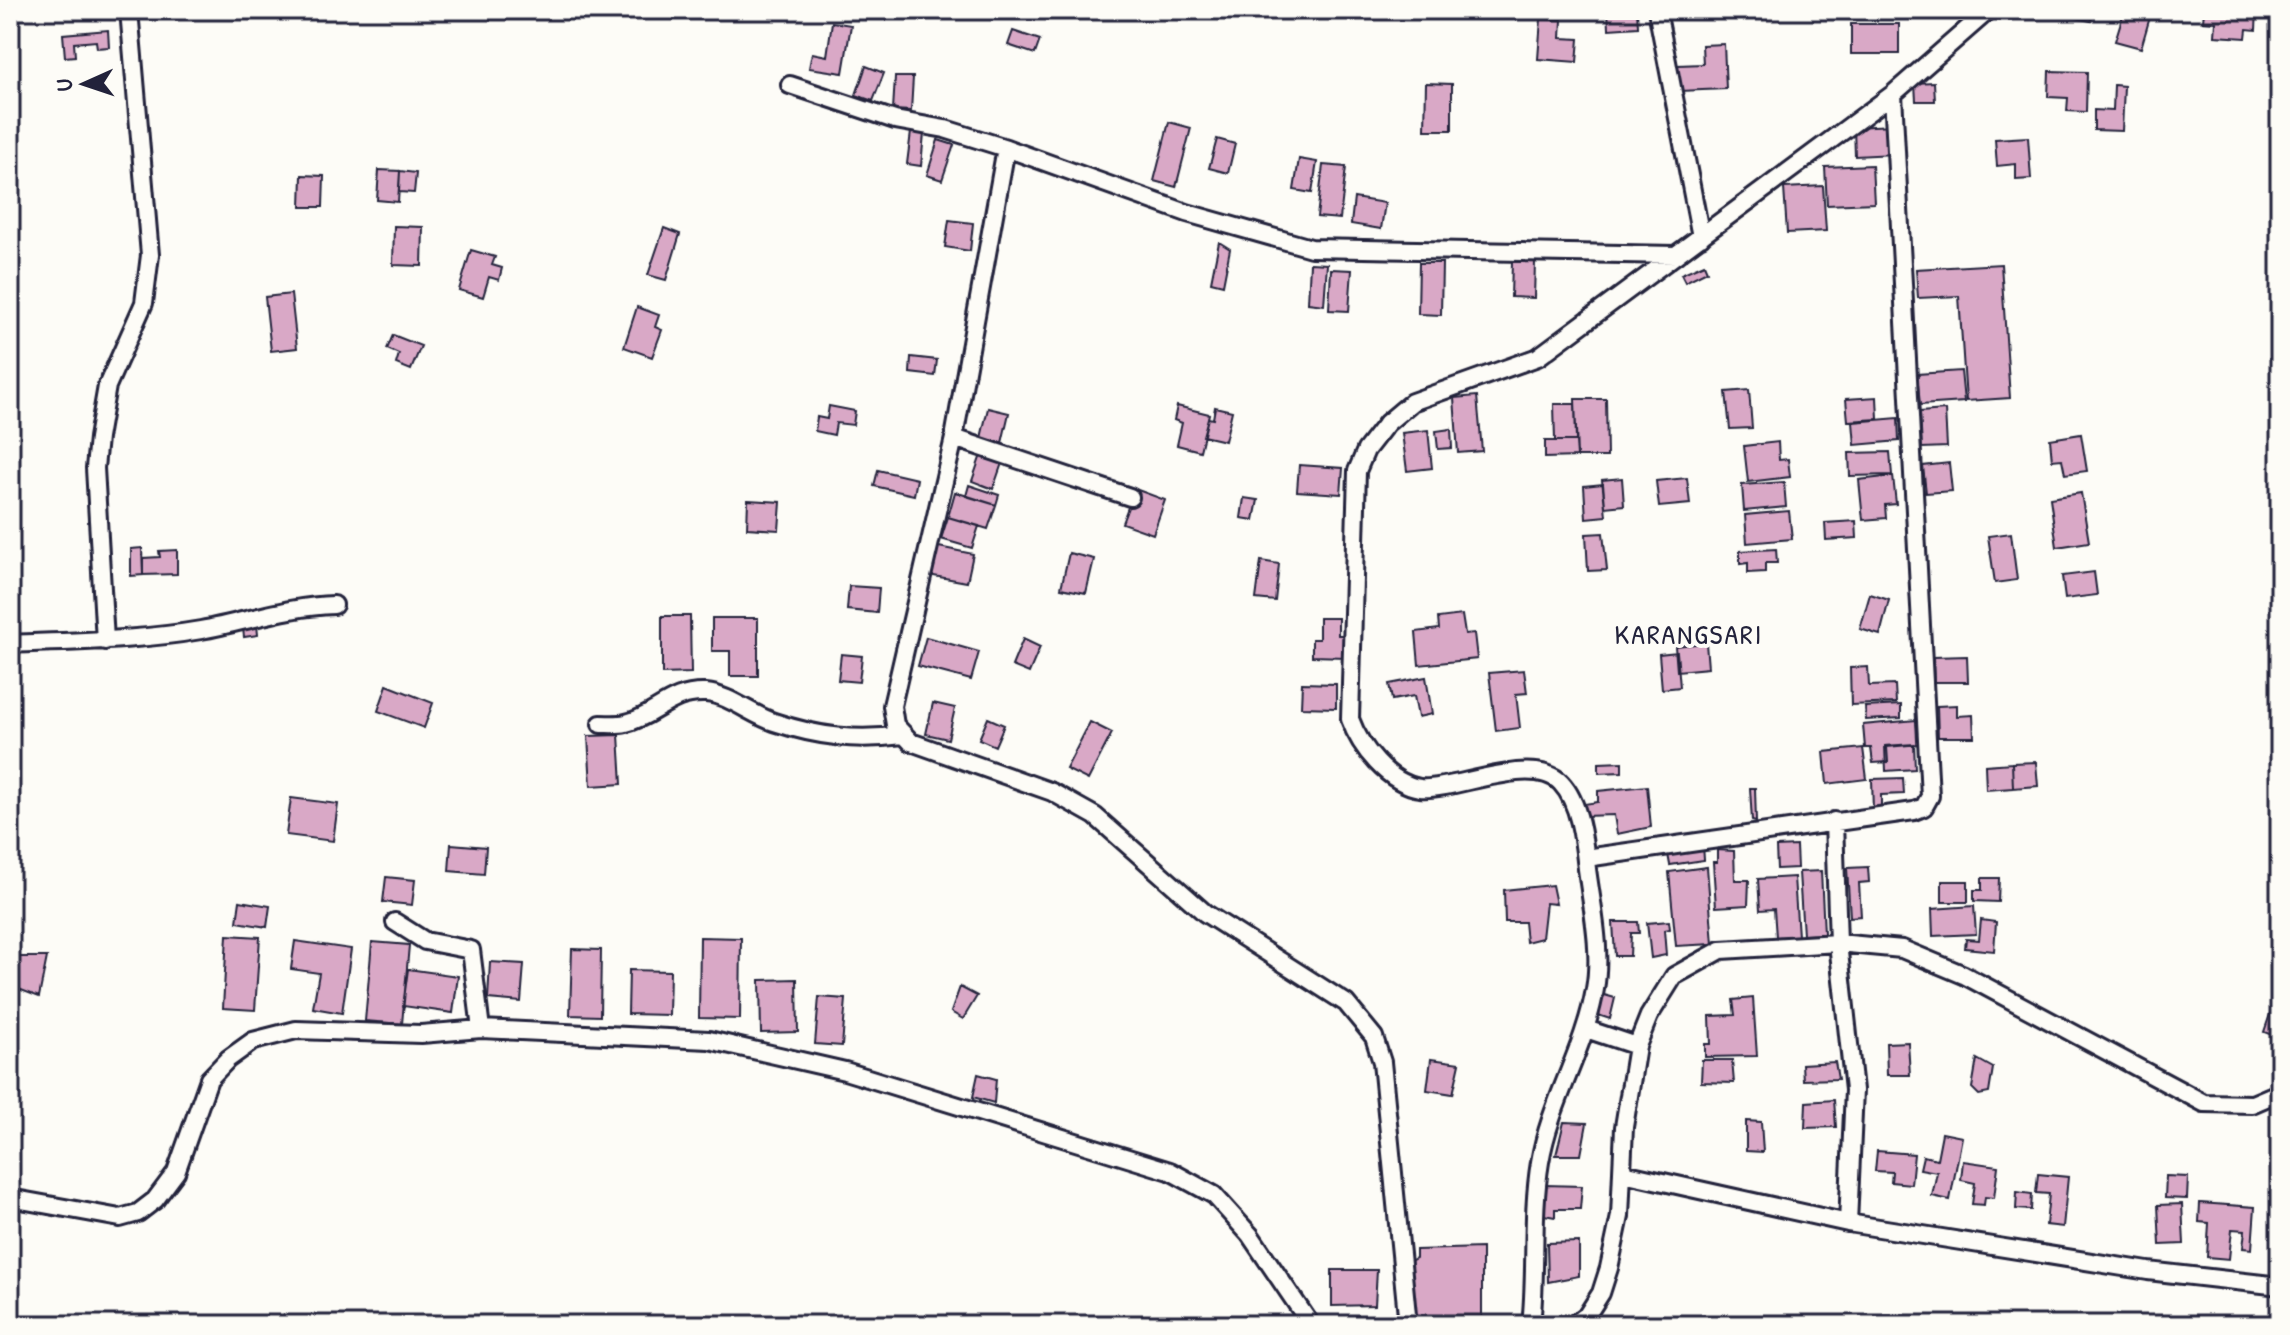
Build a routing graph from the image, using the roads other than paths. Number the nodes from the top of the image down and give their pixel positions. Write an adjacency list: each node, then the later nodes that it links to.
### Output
1 (129, 10): 12 (street)
2 (1657, 10): 7 (street)
3 (1989, 10): 5 (street)
4 (790, 85): 6 (street)
5 (1893, 94): 7 (street); 16 (street)
6 (1006, 148): 8 (street); 9 (street)
7 (1701, 237): 8 (street)
8 (1676, 255): 17 (street)
9 (954, 438): 10 (street); 15 (street)
10 (1130, 497)
11 (334, 605): 12 (street)
12 (105, 641): 13 (street)
13 (10, 644)
14 (601, 724): 15 (street)
15 (903, 735): 29 (street)
16 (1834, 821): 17 (street); 19 (street)
17 (1586, 858): 21 (street)
18 (395, 922): 20 (street)
19 (1838, 943): 22 (street); 23 (street); 26 (street)
20 (481, 1029): 25 (street); 28 (street)
21 (1586, 1029): 22 (street); 30 (street)
22 (1637, 1046): 24 (street)
23 (2280, 1092)
24 (1628, 1174): 26 (street); 31 (street)
25 (10, 1198)
26 (1848, 1223): 27 (street)
27 (2280, 1286)
28 (1311, 1325)
29 (1408, 1325)
30 (1531, 1325)
31 (1573, 1325)

